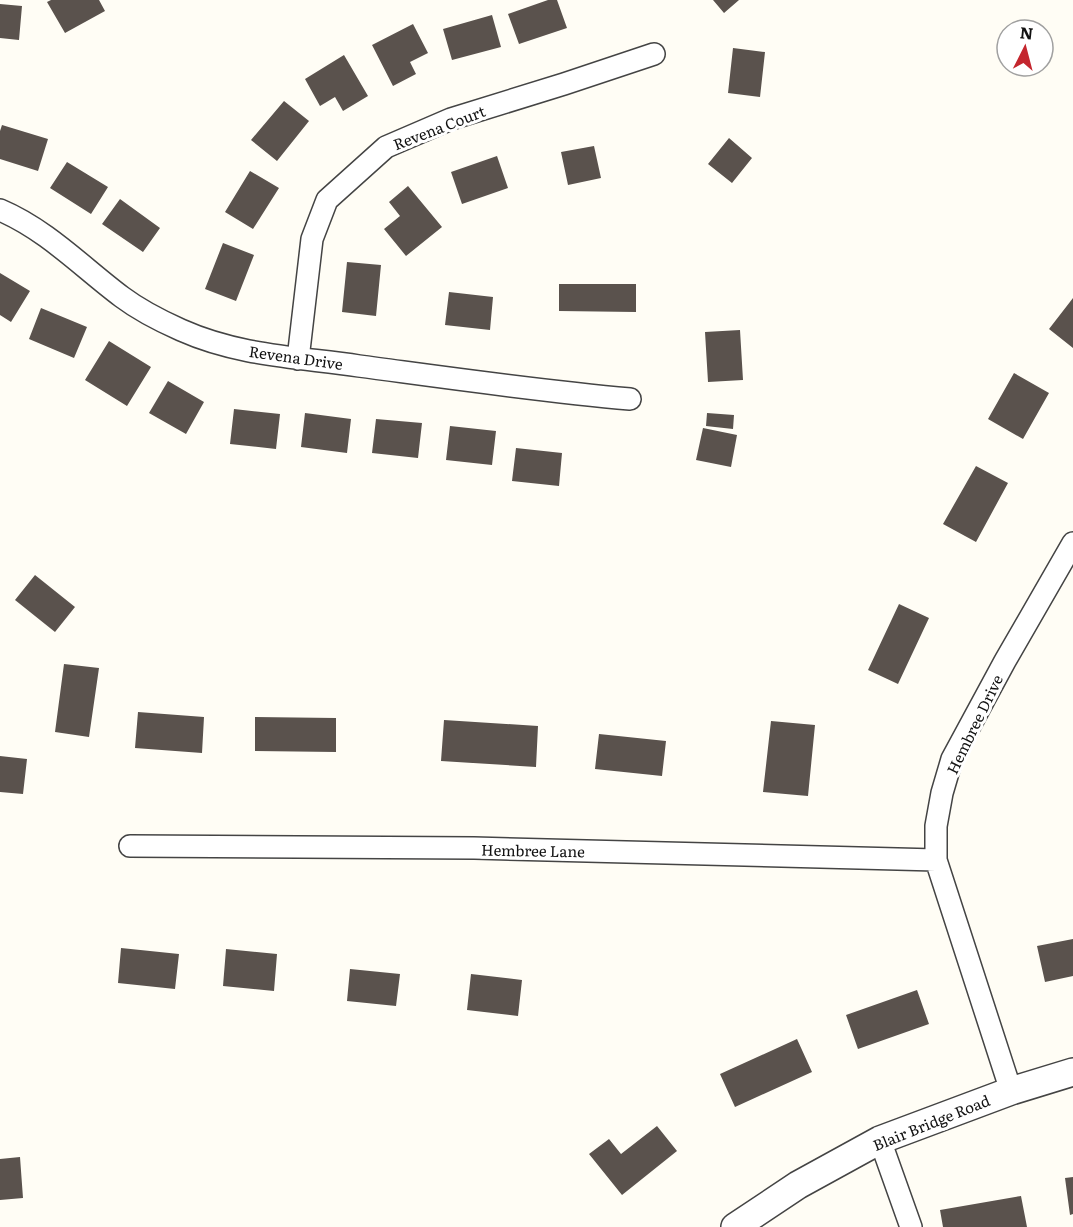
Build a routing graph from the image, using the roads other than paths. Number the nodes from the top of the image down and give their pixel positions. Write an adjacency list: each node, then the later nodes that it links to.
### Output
1 (654, 54): 3 (street, Revena Court)
2 (0, 210): 3 (street, Revena Drive)
3 (298, 359): 4 (street, Revena Drive)
4 (630, 399)
5 (1073, 543): 7 (street, Hembree Drive)
6 (130, 846): 7 (street, Hembree Lane)
7 (936, 860): 9 (street, Hembree Drive)
8 (1073, 1072): 9 (street, Blair Bridge Road)
9 (1011, 1091): 10 (street, Blair Bridge Road)
10 (880, 1140): 11 (street, Blair Bridge Road); 12 (street)
11 (735, 1227)
12 (911, 1227)

